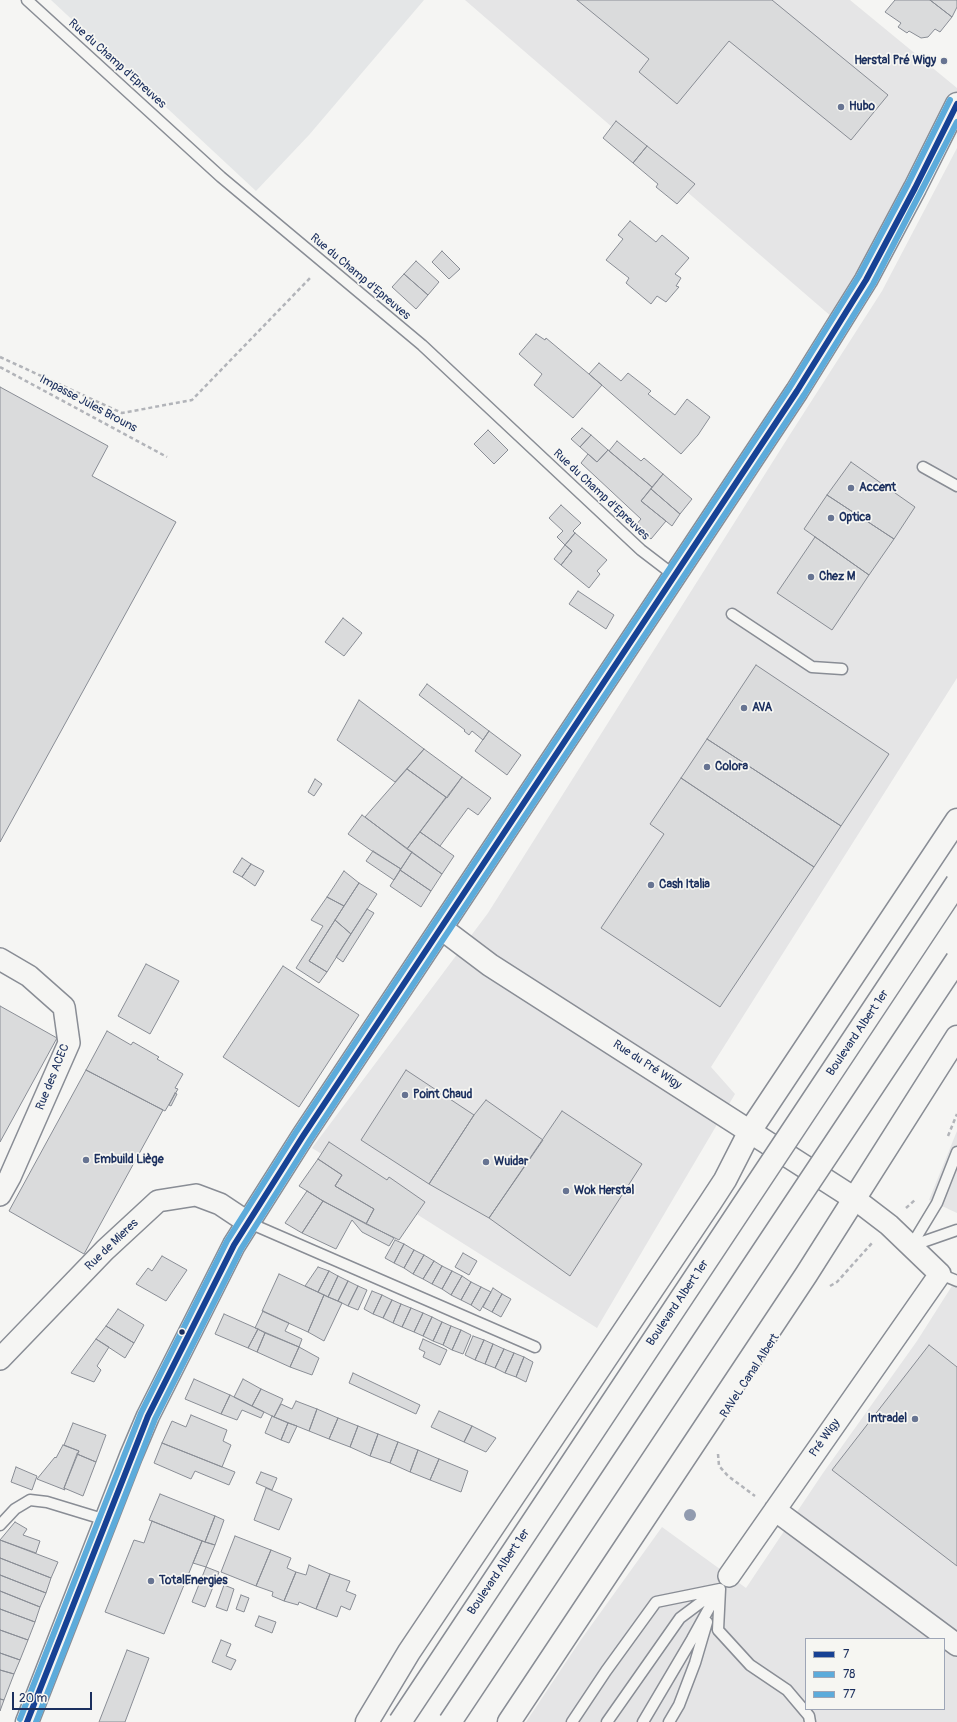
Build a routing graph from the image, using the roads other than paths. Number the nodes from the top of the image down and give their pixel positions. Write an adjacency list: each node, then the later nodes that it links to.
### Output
1 (27, 0): 5 (lane, Rue du Champ d'Epreuves)
2 (957, 104): 5 (main road)
3 (922, 467): 4 (lane)
4 (957, 486)
5 (675, 576): 10 (main road)
6 (732, 614): 7 (lane)
7 (842, 669)
8 (957, 820): 14 (main road)
9 (957, 883): 31 (main road, Boulevard Albert 1er, bridge)
10 (441, 928): 14 (main road, Rue du Pré Wigy); 18 (main road)
11 (0, 959): 16 (street, Rue des ACEC)
12 (957, 960): 32 (main road, bridge)
13 (957, 1037): 17 (main road)
14 (750, 1131): 17 (main road, Rue du Pré Wigy); 30 (main road)
15 (957, 1152): 20 (lane)
16 (0, 1195)
17 (855, 1199): 20 (street, Pré Wigy); 33 (main road)
18 (247, 1222): 22 (lane); 23 (street, Rue de Mieres); 25 (main road)
19 (957, 1230): 20 (lane)
20 (911, 1246): 21 (street, Pré Wigy)
21 (949, 1277): 24 (street, Pré Wigy)
22 (535, 1347)
23 (0, 1359)
24 (774, 1510): 27 (street); 28 (street)
25 (106, 1520): 26 (lane); 29 (main road)
26 (0, 1525)
27 (724, 1582): 34 (lane); 35 (lane); 36 (lane); 37 (lane); 38 (lane)
28 (957, 1645)
29 (27, 1722)
30 (367, 1722)
31 (400, 1722)
32 (450, 1722)
33 (509, 1722)
34 (572, 1722)
35 (607, 1722)
36 (643, 1722)
37 (668, 1722)
38 (810, 1722)

